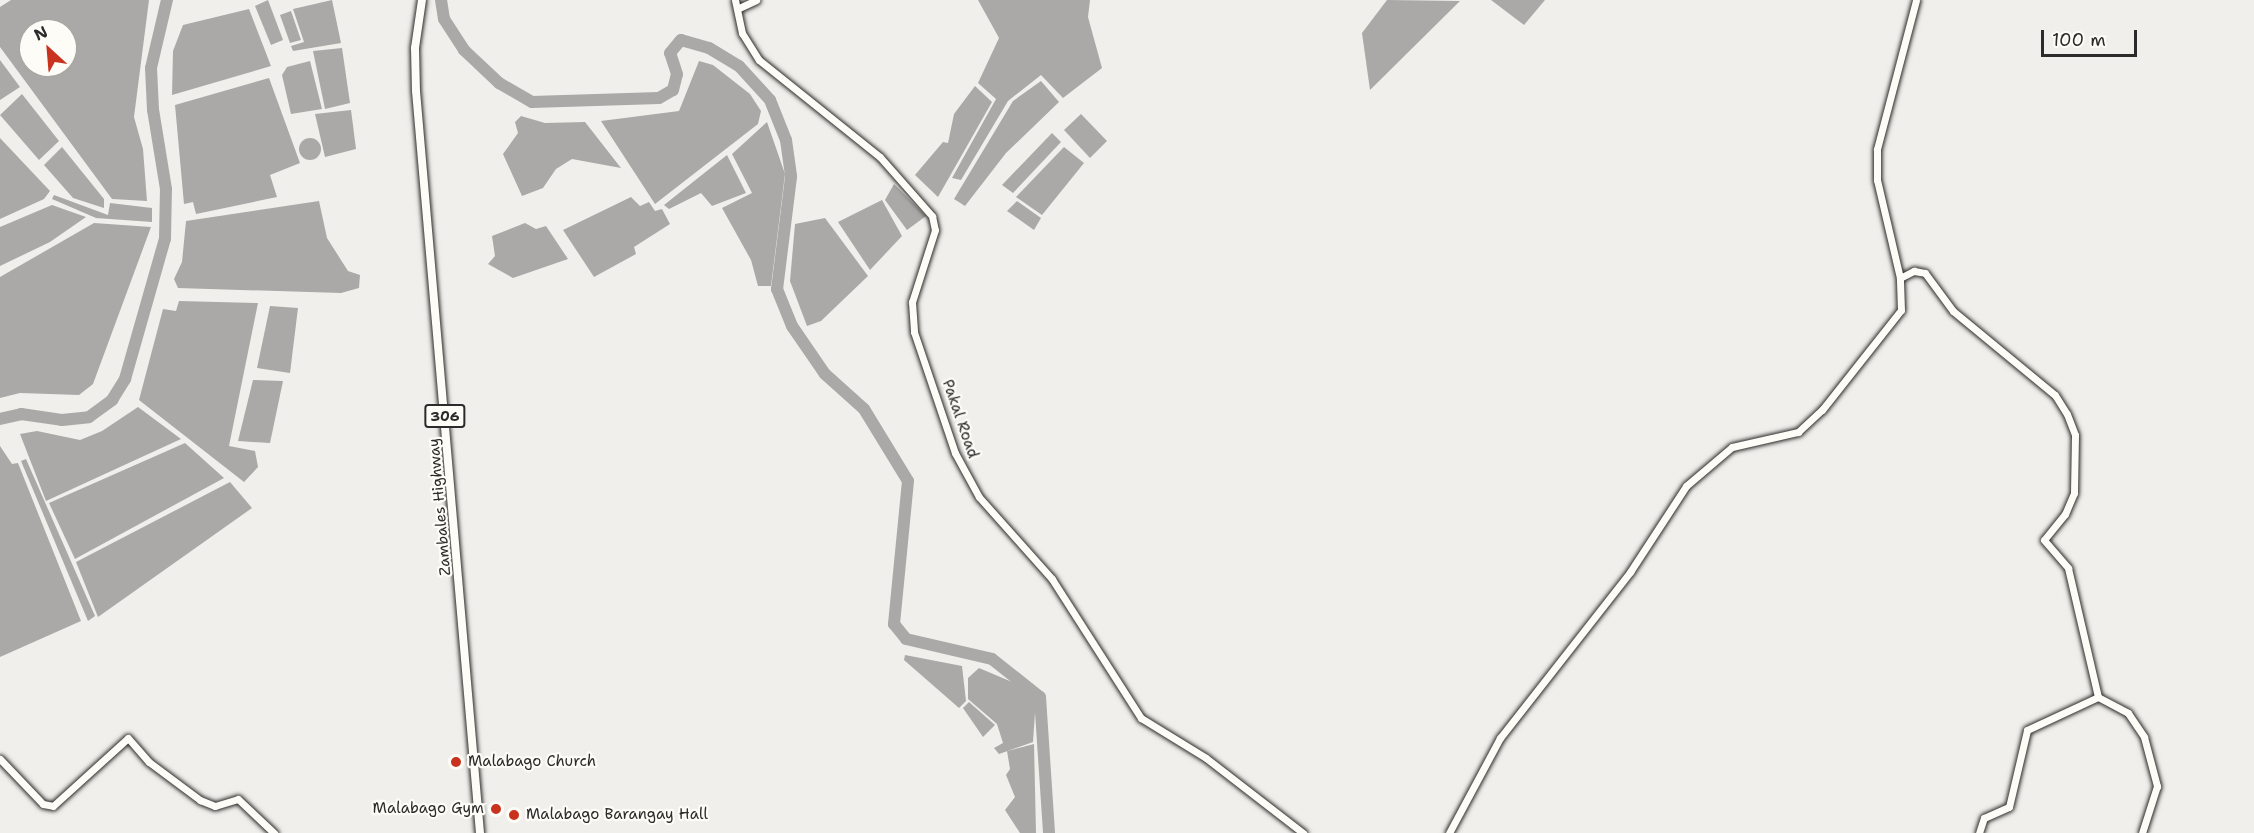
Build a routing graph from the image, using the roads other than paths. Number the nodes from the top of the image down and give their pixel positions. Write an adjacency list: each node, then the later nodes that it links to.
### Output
1 (422, 0): 10 (main road, Zambales Highway / 306)
2 (735, 0): 5 (street, Pakal Road)
3 (756, 0): 5 (street)
4 (1916, 0): 6 (street)
5 (739, 8): 11 (street, Pakal Road)
6 (1900, 278): 7 (street); 12 (street)
7 (2098, 697): 13 (street); 14 (street)
8 (0, 759): 9 (street)
9 (274, 833)
10 (480, 833)
11 (1303, 833)
12 (1449, 833)
13 (1979, 833)
14 (2142, 833)

